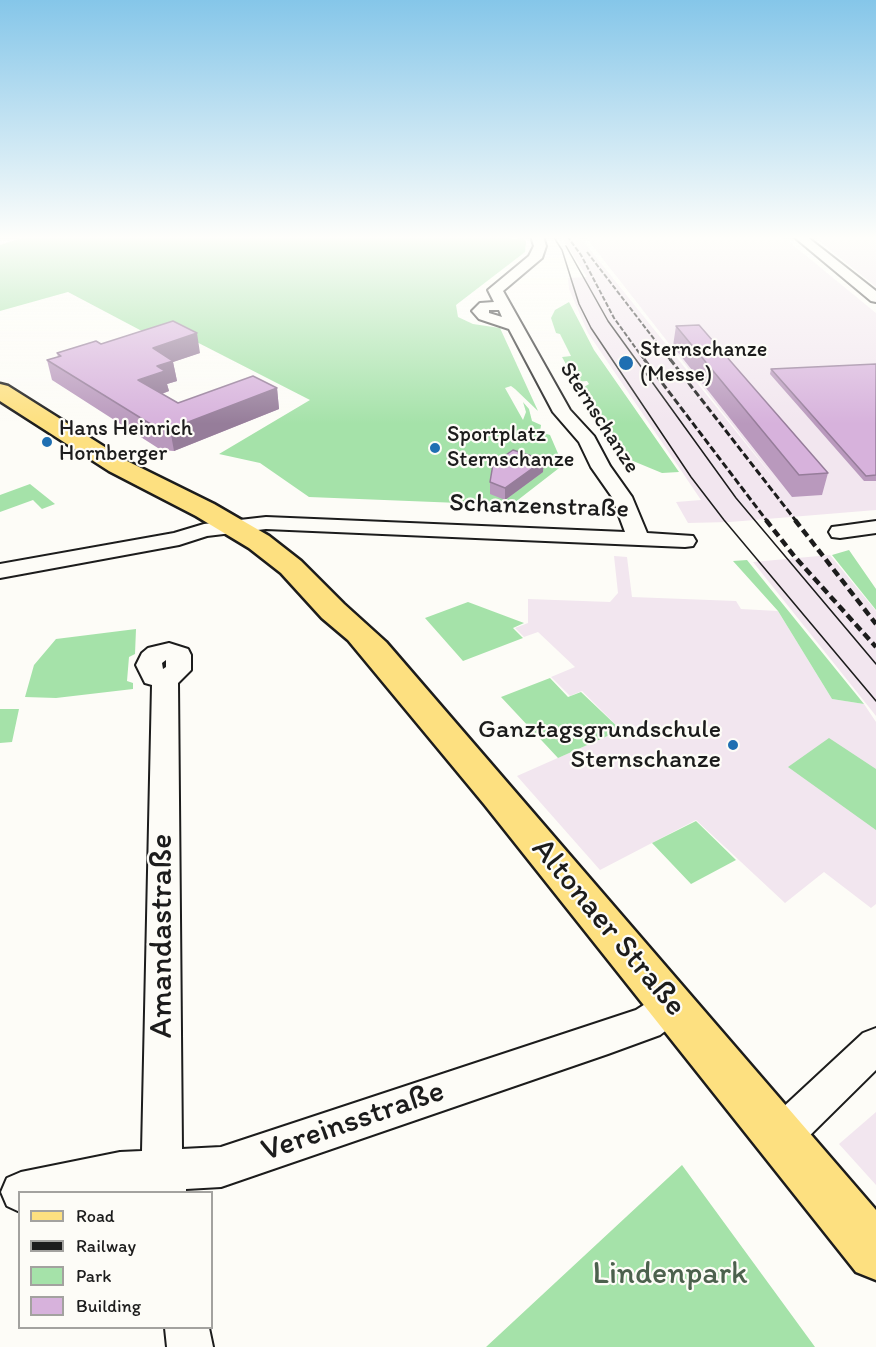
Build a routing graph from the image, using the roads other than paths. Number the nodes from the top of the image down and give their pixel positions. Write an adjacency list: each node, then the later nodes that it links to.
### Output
1 (499, 299): 2 (street)
2 (502, 306): 3 (street, Sternschanze); 3 (street)
3 (515, 326): 9 (street, Sternschanze)
4 (0, 391): 7 (main road, Altonaer Straße)
5 (876, 527): 8 (street)
6 (391, 529): 7 (street, Schanzenstraße); 7 (street, Schanzenstraße); 9 (street, Schanzenstraße)
7 (216, 531): 11 (street); 13 (main road, Altonaer Straße)
8 (840, 532)
9 (638, 538): 10 (street, Schanzenstraße)
10 (685, 541)
11 (0, 571)
12 (165, 678): 16 (street, Amandastraße)
13 (673, 1005): 15 (main road, Altonaer Straße); 16 (street, Vereinsstraße)
14 (876, 1045): 15 (street)
15 (780, 1137): 20 (main road, Altonaer Straße)
16 (164, 1182): 17 (street, Vereinsstraße)
17 (30, 1191)
18 (18, 1193): 19 (street, Vereinsstraße)
19 (0, 1197)
20 (876, 1252)
21 (187, 1329): 22 (street)
22 (190, 1347)

